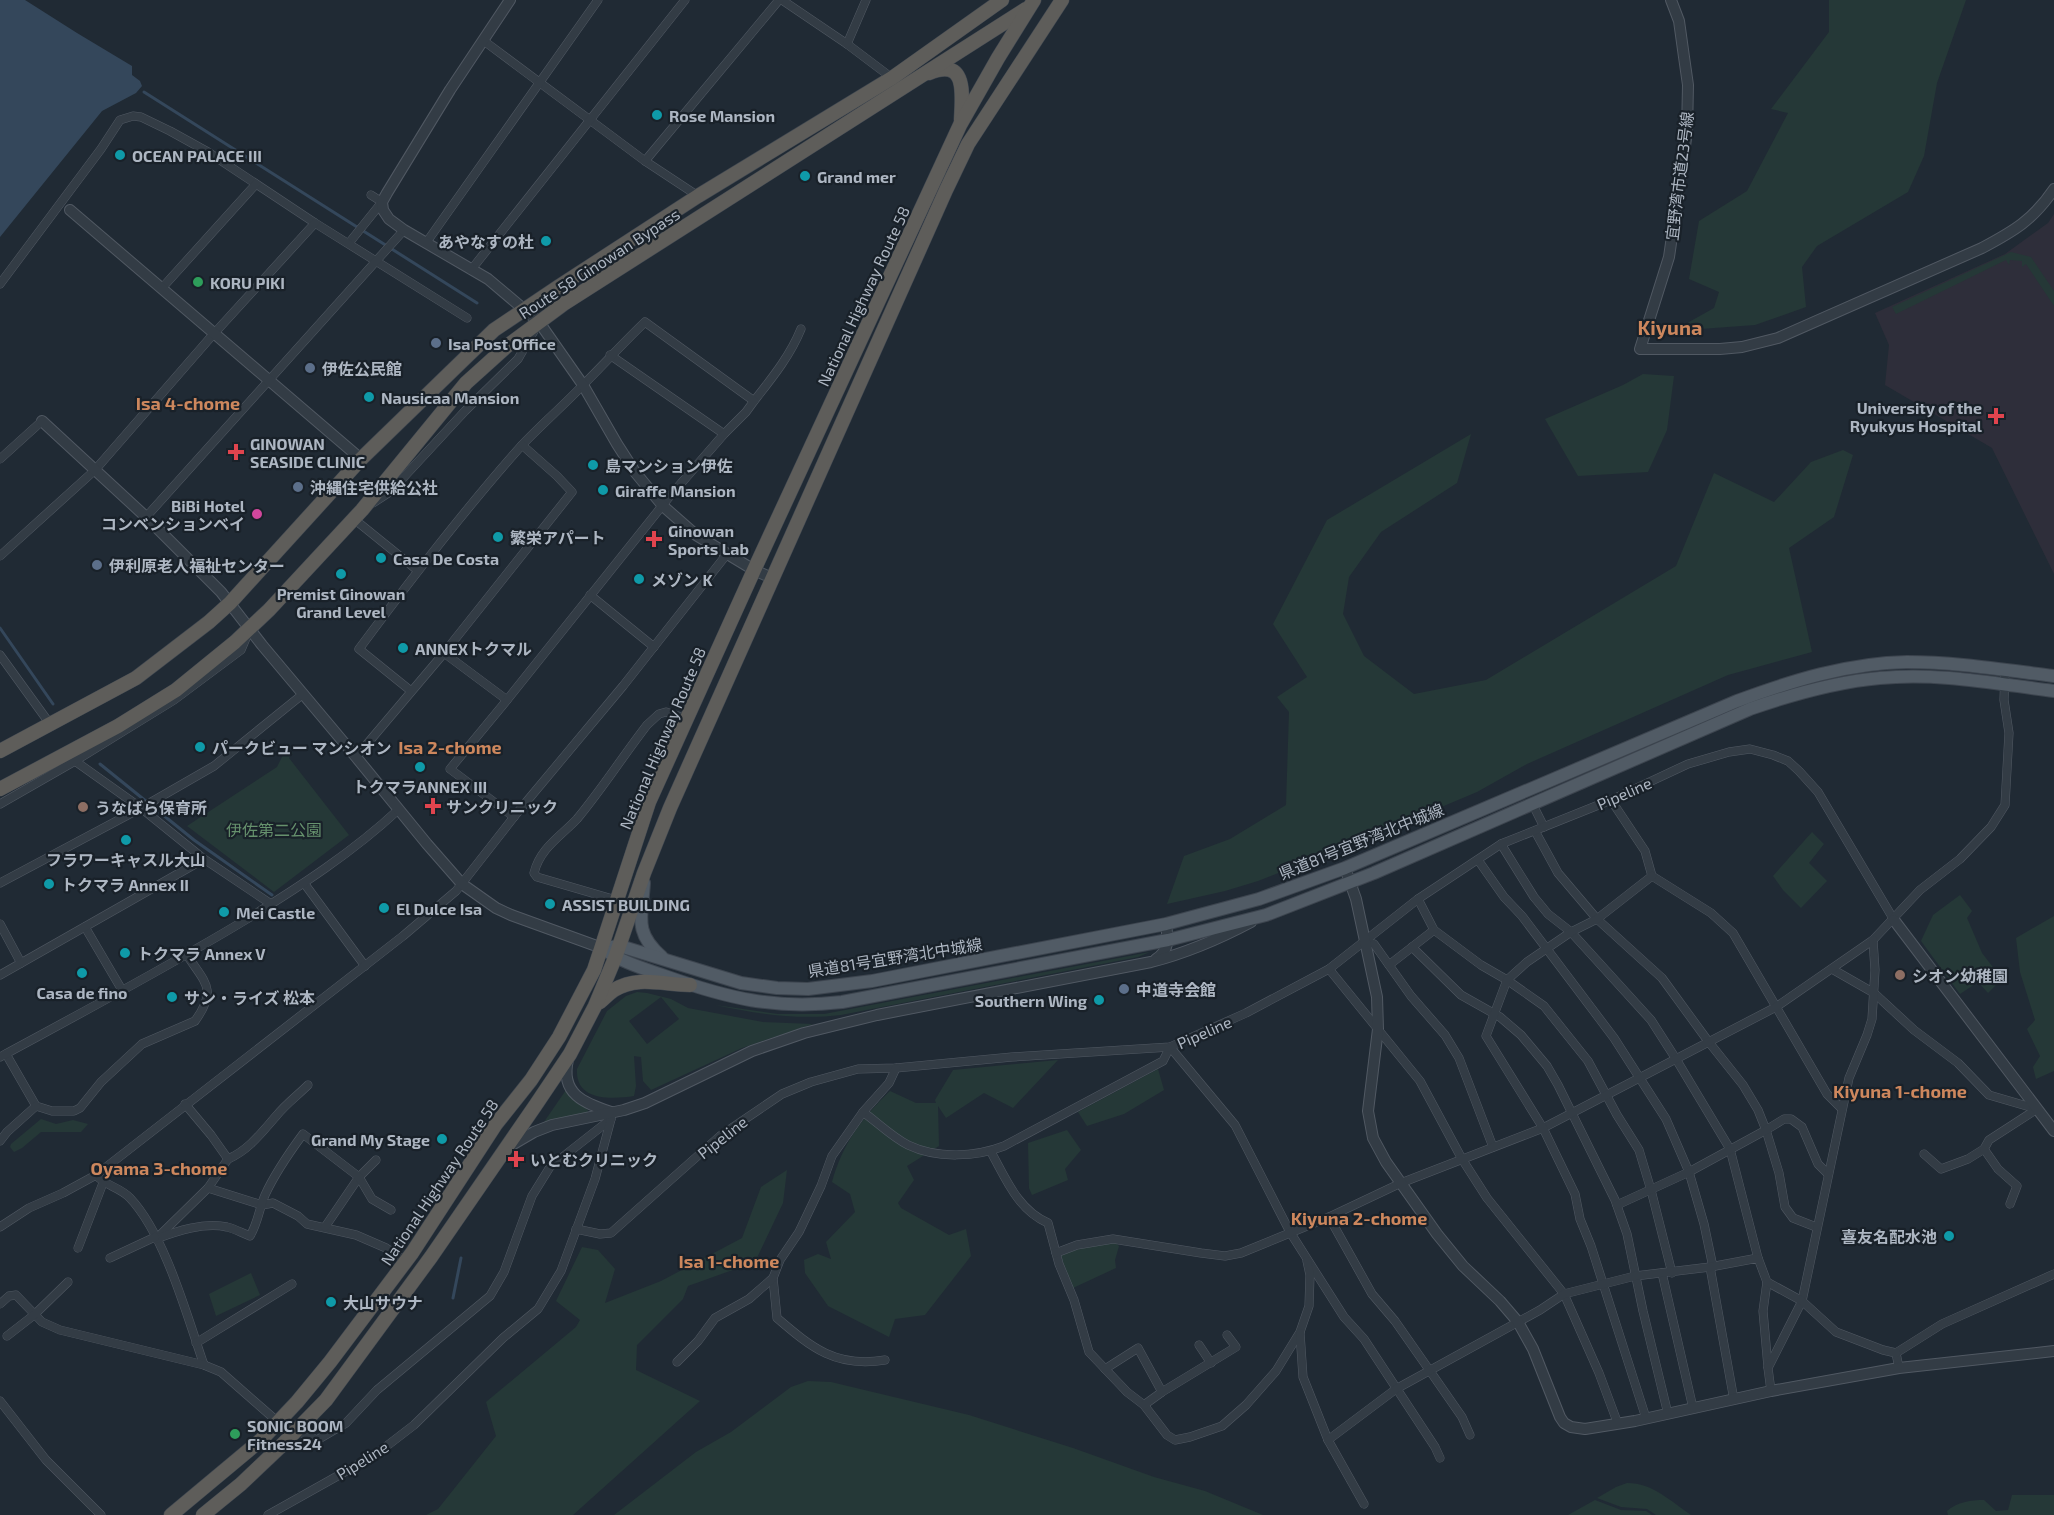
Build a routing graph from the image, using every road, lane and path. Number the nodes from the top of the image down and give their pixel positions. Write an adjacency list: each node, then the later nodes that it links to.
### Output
1 (510, 0): 12 (street)
2 (598, 0): 16 (street)
3 (684, 0): 18 (street)
4 (780, 0): 13 (street); 20 (street)
5 (866, 0): 13 (street)
6 (1002, 0): 11 (highway, Route 58 Ginowan Bypass)
7 (1042, 0): 10 (highway, Route 58 Ginowan Bypass)
8 (1062, 0): 14 (highway, National Highway Route 58)
9 (1671, 0): 22 (street, 宜野湾市道23号線)
10 (1025, 11): 11 (highway); 14 (highway); 17 (highway, Route 58 Ginowan Bypass); 19 (highway, National Highway Route 58)
11 (950, 35): 15 (highway, Route 58 Ginowan Bypass)
12 (484, 41): 16 (street); 25 (street)
13 (847, 44): 15 (street)
14 (1028, 51): 57 (highway, National Highway Route 58)
15 (892, 78): 24 (highway, Route 58 Ginowan Bypass)
16 (541, 82): 18 (street); 30 (street)
17 (909, 82): 19 (highway); 37 (highway, Route 58 Ginowan Bypass)
18 (590, 120): 20 (street); 32 (street)
19 (960, 125): 56 (highway, National Highway Route 58)
20 (645, 160): 24 (street)
21 (256, 184): 27 (street); 33 (street); 34 (street)
22 (2054, 189)
23 (371, 195): 25 (street)
24 (698, 196): 35 (highway, Route 58 Ginowan Bypass)
25 (382, 202): 28 (street); 29 (street)
26 (70, 210): 34 (street)
27 (315, 223): 29 (street); 39 (street)
28 (404, 230): 30 (street); 31 (street)
29 (349, 243): 31 (street)
30 (426, 243): 32 (street)
31 (378, 261): 36 (street); 41 (street)
32 (471, 270): 35 (street)
33 (0, 284)
34 (162, 288): 39 (street)
35 (524, 309): 37 (street); 48 (highway, Route 58 Ginowan Bypass)
36 (467, 318)
37 (539, 322): 42 (street); 51 (highway, Route 58 Ginowan Bypass)
38 (801, 329): 43 (street)
39 (215, 333): 41 (street); 49 (street)
40 (610, 355): 42 (street); 43 (street); 45 (street)
41 (270, 380): 48 (street); 52 (street)
42 (583, 385): 46 (street); 50 (street)
43 (754, 400): 45 (street)
44 (42, 421): 47 (street); 49 (street)
45 (724, 434): 50 (street)
46 (522, 445): 55 (street); 62 (street)
47 (0, 459)
48 (361, 459): 59 (highway, Route 58 Ginowan Bypass)
49 (95, 470): 52 (street); 54 (street)
50 (663, 506): 53 (street); 58 (street)
51 (358, 514): 55 (street); 60 (highway, Route 58 Ginowan Bypass)
52 (146, 517): 59 (street)
53 (727, 554): 56 (street); 61 (street)
54 (0, 556)
55 (417, 570): 67 (street)
56 (754, 570): 57 (street); 71 (highway, National Highway Route 58)
57 (772, 578): 89 (highway, National Highway Route 58)
58 (590, 595): 61 (street); 70 (street)
59 (230, 603): 60 (street); 72 (highway, Route 58 Ginowan Bypass)
60 (250, 629): 69 (street); 75 (street); 76 (highway, Route 58 Ginowan Bypass)
61 (654, 647): 82 (street)
62 (444, 653): 67 (street); 70 (street)
63 (0, 655): 72 (street)
64 (2006, 670): 65 (main road, 県道81号宜野湾北中城線); 66 (street); 88 (main road, 県道81号宜野湾北中城線)
65 (2054, 676)
66 (2004, 685): 68 (main road, 県道81号宜野湾北中城線); 79 (main road, 県道81号宜野湾北中城線); 100 (street)
67 (411, 691): 74 (street)
68 (2054, 691)
69 (303, 694): 74 (street); 80 (street)
70 (507, 700): 82 (street)
71 (687, 719): 96 (highway, National Highway Route 58); 96 (street)
72 (50, 724): 73 (highway, Route 58 Ginowan Bypass)
73 (0, 751)
74 (356, 757): 81 (street)
75 (75, 761): 78 (street); 80 (street)
76 (0, 789)
77 (1611, 800): 83 (street, Pipeline); 90 (street); 100 (street, Pipeline)
78 (0, 804)
79 (1533, 805): 83 (street); 91 (main road, 県道81号宜野湾北中城線)
80 (143, 807): 86 (street); 92 (street)
81 (398, 810): 93 (street); 94 (street)
82 (514, 817): 94 (street)
83 (1544, 827): 84 (street, Pipeline)
84 (1535, 831): 85 (street, Pipeline); 99 (street)
85 (1501, 844): 87 (street, Pipeline); 105 (street)
86 (204, 859): 97 (street); 103 (street)
87 (1478, 860): 95 (street, Pipeline); 111 (street)
88 (1345, 868): 91 (street); 102 (main road, 県道81号宜野湾北中城線)
89 (644, 873): 112 (highway, National Highway Route 58); 114 (main road)
90 (1652, 876): 99 (street); 127 (street)
91 (1350, 882): 98 (main road, 県道81号宜野湾北中城線); 108 (street)
92 (0, 883)
93 (304, 883): 97 (street); 118 (street)
94 (462, 884): 110 (street); 118 (street)
95 (1418, 899): 104 (street); 108 (street, Pipeline)
96 (616, 900): 110 (highway, National Highway Route 58)
97 (271, 904): 113 (street)
98 (1266, 915): 106 (main road, 県道81号宜野湾北中城線); 115 (street)
99 (1597, 919): 105 (street); 130 (street)
100 (1894, 920): 107 (street); 142 (street, Pipeline)
101 (0, 924): 116 (street)
102 (1166, 924): 106 (street); 114 (main road, 県道81号宜野湾北中城線)
103 (85, 927): 116 (street); 124 (street)
104 (1434, 930): 109 (street); 122 (street)
105 (1571, 932): 111 (street); 134 (street)
106 (1168, 940): 115 (street); 123 (main road, 県道81号宜野湾北中城線)
107 (1873, 940): 120 (street); 125 (street)
108 (1365, 941): 117 (street); 119 (street, Pipeline); 129 (street)
109 (1412, 947): 117 (street); 128 (street)
110 (602, 948): 112 (main road, 県道81号宜野湾北中城線); 183 (highway, National Highway Route 58)
111 (1547, 950): 122 (street); 136 (street)
112 (617, 952): 114 (main road, 県道81号宜野湾北中城線); 123 (main road, 県道81号宜野湾北中城線); 126 (highway, National Highway Route 58)
113 (187, 955): 124 (street); 140 (street)
114 (667, 961)
115 (1151, 962): 145 (street)
116 (21, 963): 121 (street)
117 (1389, 965): 150 (street)
118 (365, 966): 139 (street)
119 (1329, 969): 129 (street); 131 (street, Pipeline)
120 (1832, 969): 125 (street); 127 (street)
121 (0, 975)
122 (1507, 980): 128 (street); 138 (street)
123 (690, 985): 126 (highway)
124 (123, 990): 133 (street)
125 (1874, 993): 141 (street); 142 (street)
126 (595, 1007): 132 (highway, National Highway Route 58)
127 (1776, 1007): 130 (street); 141 (street)
128 (1494, 1015): 144 (street); 146 (street)
129 (1378, 1029): 157 (street); 164 (street)
130 (1708, 1041): 134 (street); 147 (street)
131 (1170, 1047): 135 (street, Pipeline); 154 (street); 176 (street)
132 (570, 1054): 145 (street); 151 (highway, National Highway Route 58)
133 (3, 1056): 140 (street)
134 (1676, 1059): 136 (street); 152 (street)
135 (896, 1068): 143 (street); 175 (street, Pipeline)
136 (1641, 1078): 138 (street); 159 (street)
137 (308, 1085): 156 (street)
138 (1607, 1096): 144 (street); 166 (street)
139 (185, 1104): 156 (street); 161 (street)
140 (36, 1106): 149 (street)
141 (1842, 1108): 160 (street)
142 (2037, 1109): 148 (street, Pipeline); 153 (street)
143 (863, 1112): 154 (street); 189 (street)
144 (1571, 1113): 146 (street); 168 (street)
145 (611, 1115): 151 (street); 175 (street); 225 (street)
146 (1543, 1128): 150 (street); 192 (street)
147 (1766, 1130): 152 (street); 160 (street); 174 (street)
148 (2054, 1131)
149 (0, 1141)
150 (1493, 1147): 157 (street)
151 (508, 1148): 225 (highway, National Highway Route 58)
152 (1730, 1149): 159 (street); 182 (street)
153 (1984, 1149): 155 (street); 169 (street)
154 (991, 1152): 179 (street)
155 (1924, 1154)
156 (228, 1159): 165 (street)
157 (1462, 1159): 164 (street); 194 (street)
158 (376, 1160): 162 (street)
159 (1689, 1172): 166 (street); 184 (street)
160 (1828, 1174): 174 (street)
161 (96, 1175): 163 (street); 172 (street)
162 (359, 1177): 167 (street); 170 (street); 173 (street)
163 (103, 1183): 177 (street); 178 (street)
164 (1401, 1183): 171 (street); 198 (street)
165 (208, 1188): 167 (street); 177 (street)
166 (1651, 1190): 168 (street); 186 (street)
167 (262, 1204): 173 (street); 177 (street)
168 (1617, 1204): 188 (street)
169 (2010, 1204)
170 (391, 1210)
171 (1329, 1217): 176 (street); 213 (street)
172 (0, 1227)
173 (325, 1227): 183 (street)
174 (1816, 1227): 195 (street)
175 (576, 1229): 233 (street, Pipeline)
176 (1290, 1232): 179 (street); 180 (street)
177 (156, 1238): 181 (street); 202 (street)
178 (78, 1248)
179 (1056, 1253): 212 (street)
180 (1306, 1256): 199 (street); 214 (street)
181 (110, 1258)
182 (1758, 1258): 184 (street); 191 (street)
183 (406, 1261): 223 (highway, National Highway Route 58)
184 (1712, 1267): 186 (street); 217 (street)
185 (1662, 1273): 186 (street); 188 (street); 220 (street)
186 (1672, 1273)
187 (2054, 1274): 205 (street)
188 (1635, 1275): 192 (street); 221 (street)
189 (773, 1278): 206 (street); 207 (street)
190 (68, 1282): 197 (street)
191 (1767, 1282): 195 (street); 210 (street)
192 (1602, 1283): 194 (street); 222 (street)
193 (292, 1284): 202 (street)
194 (1564, 1294): 198 (street); 224 (street)
195 (1802, 1301): 205 (street); 210 (street)
196 (0, 1304): 197 (street)
197 (34, 1315): 201 (street); 209 (street)
198 (1518, 1322): 213 (street); 224 (street)
199 (1300, 1332): 219 (street); 227 (street)
200 (1227, 1335): 208 (street)
201 (7, 1336)
202 (196, 1342): 209 (street)
203 (1199, 1346): 208 (street)
204 (2054, 1351): 211 (street)
205 (1896, 1353): 211 (street)
206 (885, 1360)
207 (677, 1362)
208 (1211, 1363): 216 (street)
209 (204, 1365): 223 (street)
210 (1768, 1368): 215 (street)
211 (1899, 1368): 215 (street)
212 (1105, 1369): 216 (street); 219 (street)
213 (1430, 1371): 214 (street); 226 (street)
214 (1396, 1389): 227 (street); 228 (street)
215 (1771, 1391): 217 (street)
216 (1162, 1392): 219 (street)
217 (1734, 1400): 220 (street)
218 (0, 1401): 230 (street)
219 (1144, 1405)
220 (1693, 1408): 221 (street)
221 (1668, 1414): 222 (street)
222 (1646, 1418): 224 (street)
223 (278, 1422): 225 (street); 231 (highway, National Highway Route 58)
224 (1618, 1424)
225 (298, 1431): 232 (highway, National Highway Route 58)
226 (1470, 1435)
227 (1328, 1440): 229 (street)
228 (1440, 1458)
229 (1364, 1504)
230 (101, 1515)
231 (171, 1515)
232 (203, 1515)
233 (268, 1515)

